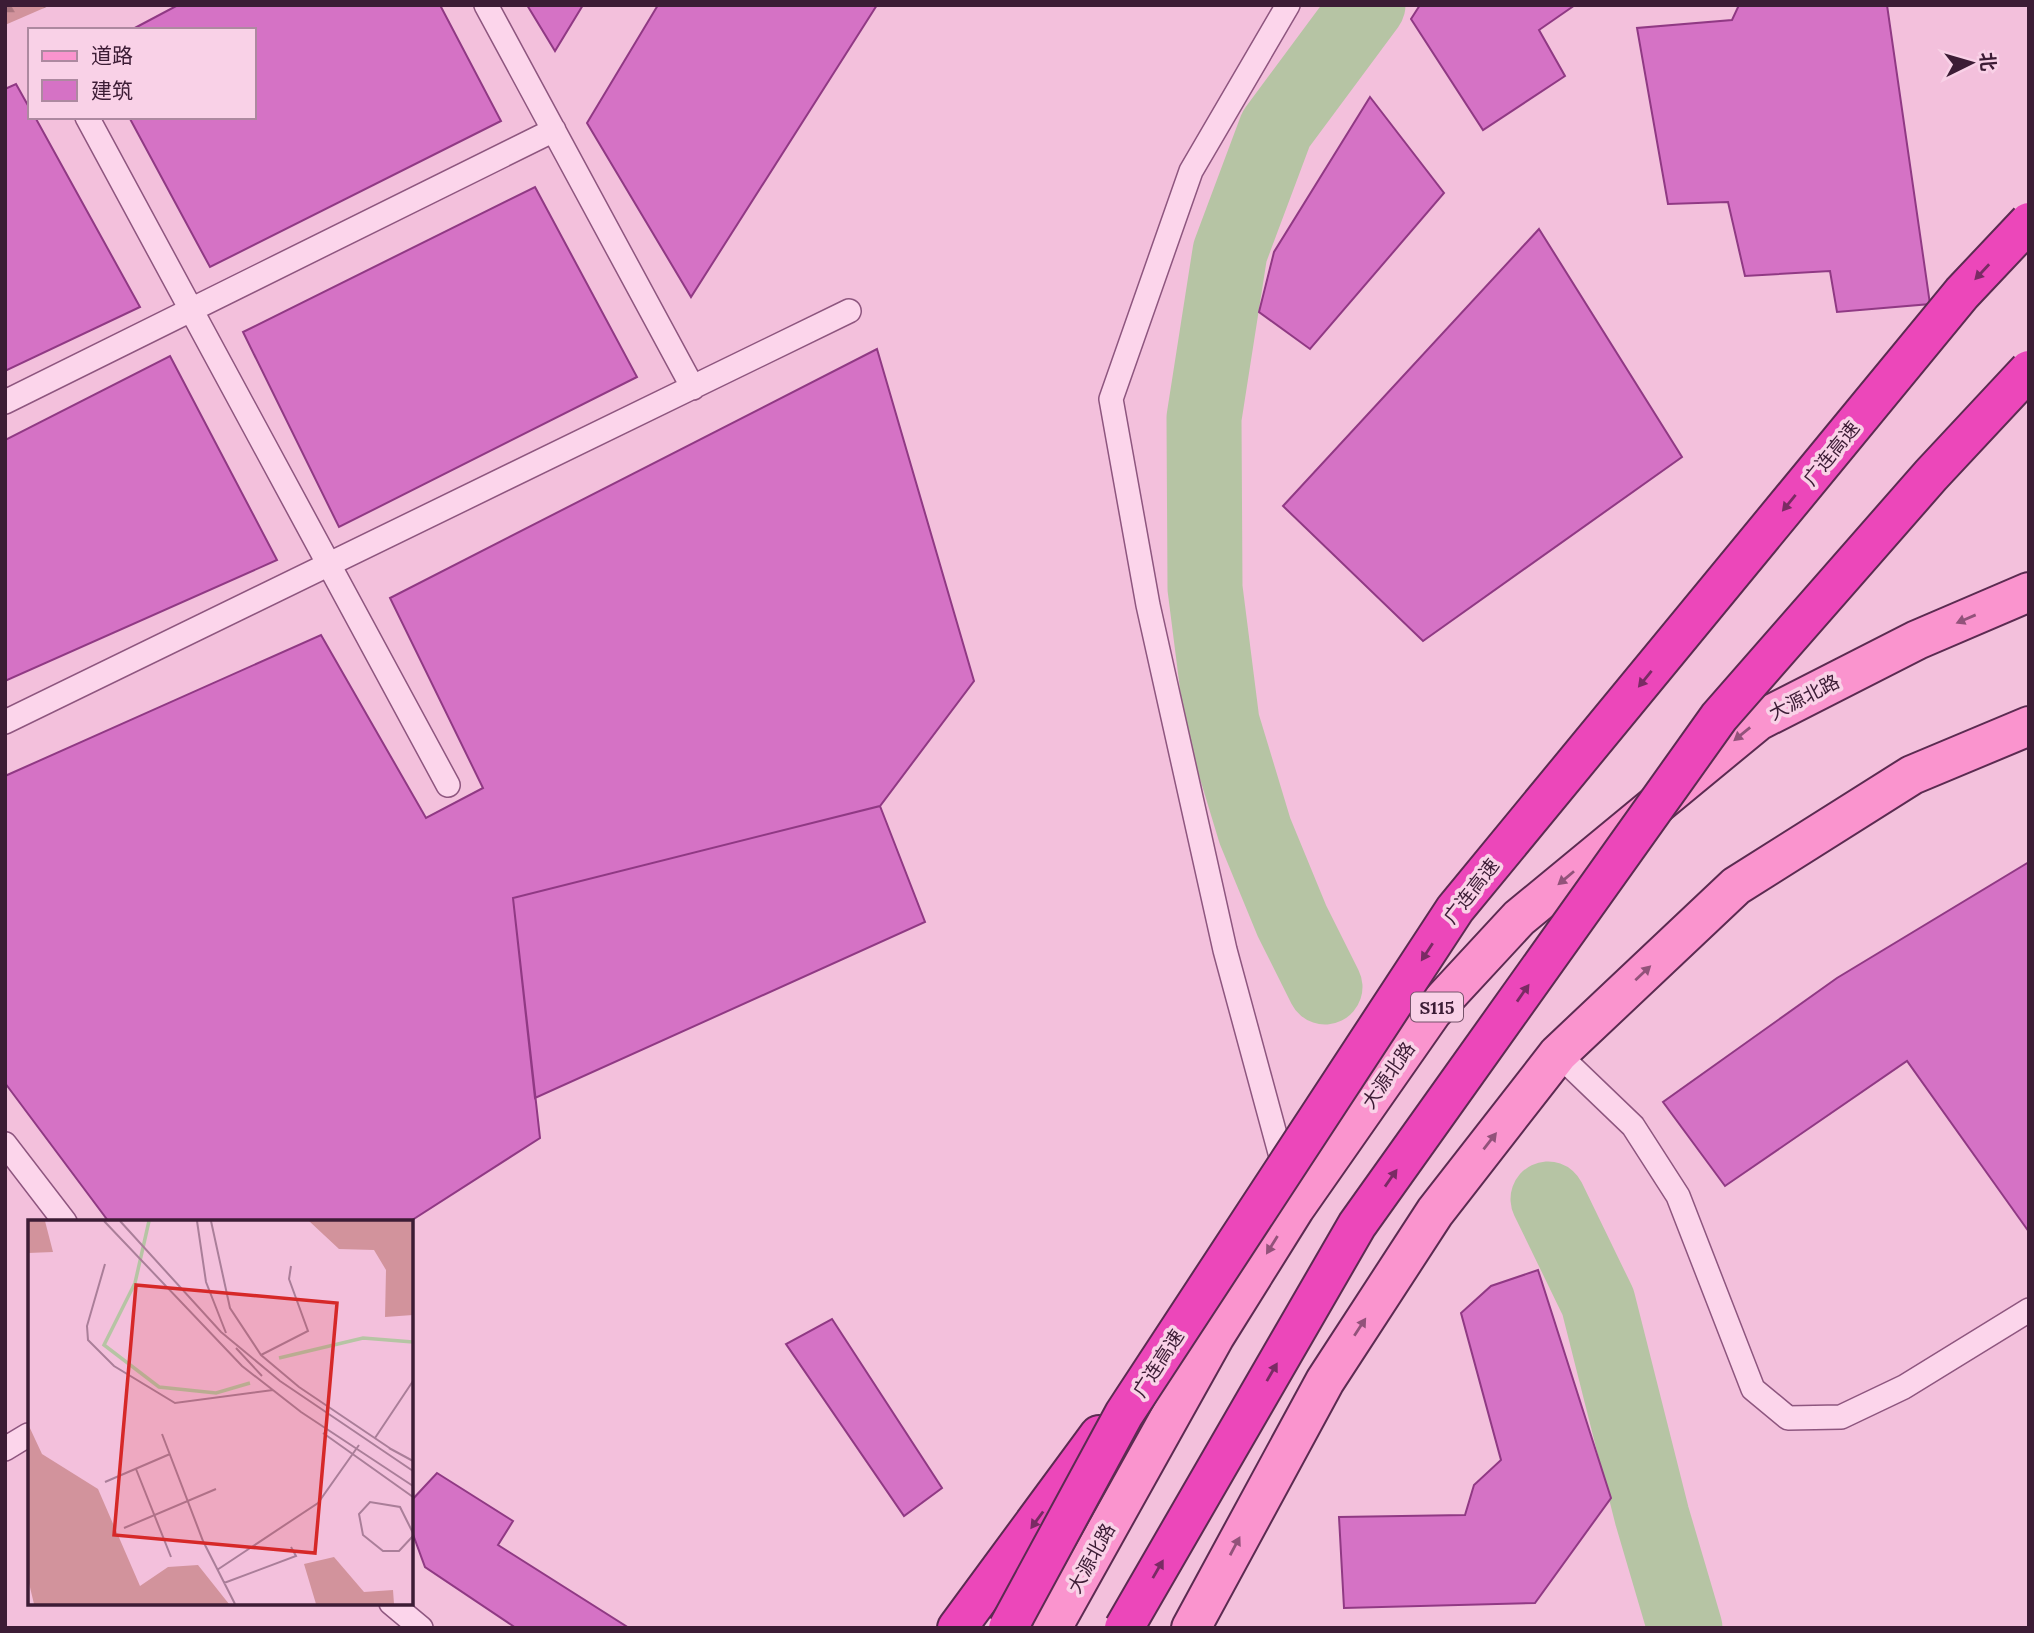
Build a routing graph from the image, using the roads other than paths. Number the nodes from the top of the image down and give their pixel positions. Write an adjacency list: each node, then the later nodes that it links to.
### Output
1 (486, 5): 4 (lane)
2 (1288, 5): 18 (lane)
3 (88, 119): 7 (lane)
4 (554, 130): 7 (lane); 9 (lane)
5 (2029, 222): 20 (highway, 广连高速, one-way to 20, bridge)
6 (849, 310): 9 (lane)
7 (191, 312): 10 (lane); 11 (lane)
8 (2029, 370): 29 (highway, one-way to 8, bridge)
9 (693, 388): 11 (lane)
10 (5, 402)
11 (329, 564): 13 (lane); 15 (lane)
12 (2029, 592): 18 (main road, 大源北路 / S115, one-way to 18)
13 (5, 722)
14 (2029, 726): 16 (main road, one-way to 14)
15 (448, 785)
16 (1558, 1054): 21 (lane); 30 (main road, one-way to 16)
17 (5, 1144): 19 (lane)
18 (1295, 1208): 28 (main road, 大源北路 / S115, one-way to 28)
19 (63, 1220)
20 (1208, 1287): 26 (highway, one-way to 26, bridge); 27 (highway, 广连高速, bridge)
21 (2029, 1310)
22 (28, 1435): 23 (lane)
23 (5, 1449)
24 (393, 1605): 25 (lane)
25 (421, 1628)
26 (957, 1628)
27 (1008, 1628)
28 (1052, 1628)
29 (1124, 1628)
30 (1191, 1628)

